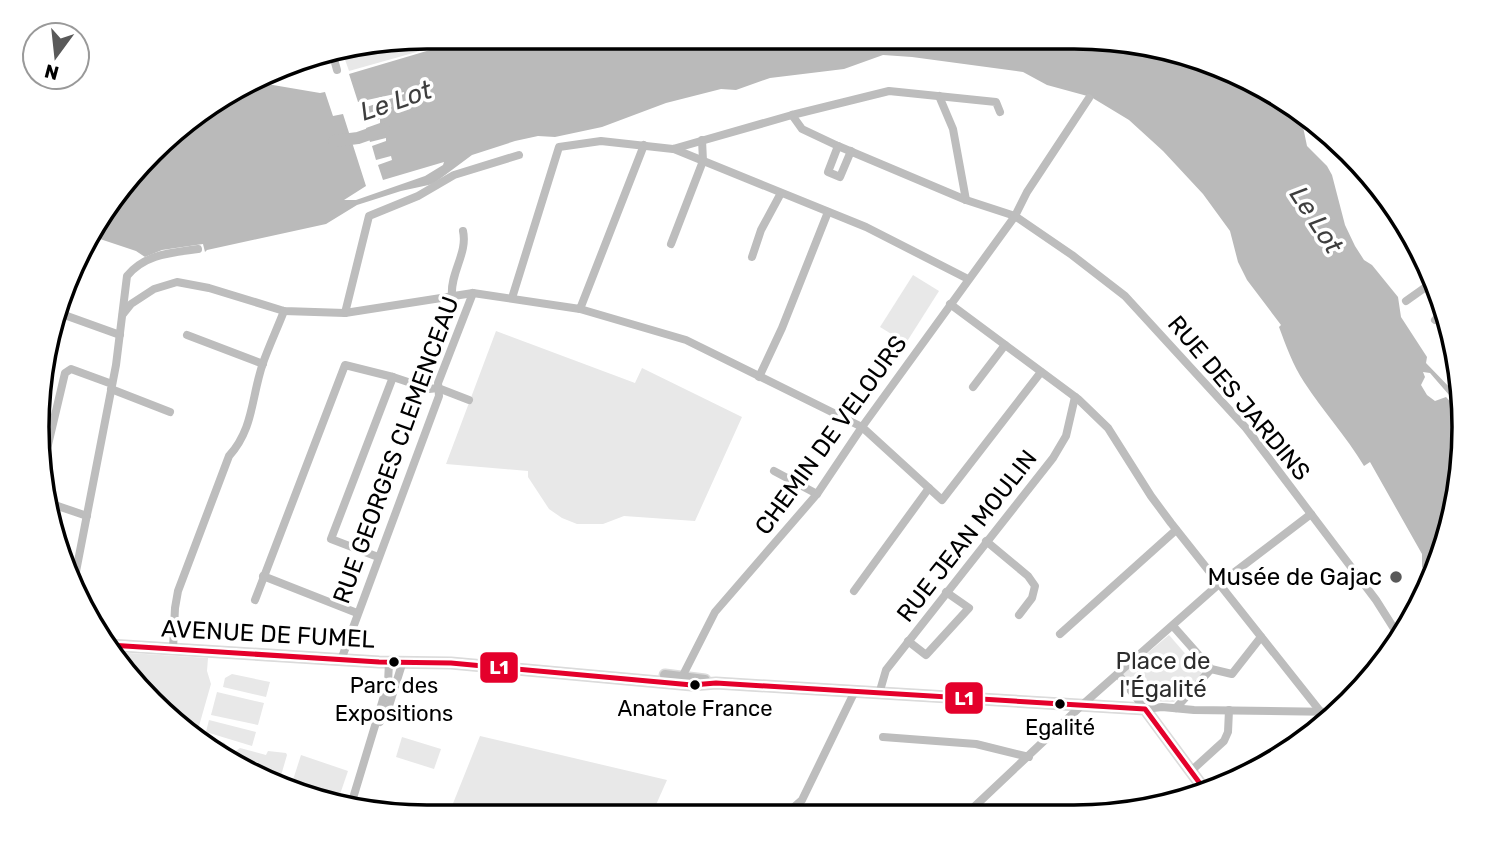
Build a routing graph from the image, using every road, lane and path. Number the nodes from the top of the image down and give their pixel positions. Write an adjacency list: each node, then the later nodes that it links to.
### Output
1 (334, 61): 2 (street)
2 (337, 70)
3 (939, 96): 5 (street); 6 (street); 15 (street)
4 (1089, 97): 17 (street, CHEMIN DE VELOURS)
5 (1000, 112)
6 (792, 115): 7 (street); 9 (street, RUE DES JARDINS)
7 (702, 140): 10 (street); 13 (street)
8 (645, 145): 10 (street); 26 (street); 29 (street)
9 (838, 146): 11 (street, RUE DES JARDINS); 11 (street)
10 (673, 149): 13 (street)
11 (851, 151): 15 (street, RUE DES JARDINS)
12 (520, 155): 31 (street)
13 (703, 161): 14 (street); 19 (street)
14 (781, 193): 16 (street); 21 (street)
15 (966, 200): 17 (street, RUE DES JARDINS)
16 (828, 212): 22 (street); 40 (street)
17 (1015, 216): 22 (street, CHEMIN DE VELOURS); 53 (street, RUE DES JARDINS)
18 (463, 232): 25 (street)
19 (671, 244)
20 (198, 249): 32 (street)
21 (752, 257)
22 (968, 279): 28 (street, CHEMIN DE VELOURS)
23 (1425, 287): 27 (street)
24 (473, 293): 25 (street); 26 (street); 43 (street, RUE GEORGES CLEMENCEAU)
25 (452, 295): 31 (street)
26 (512, 298): 29 (street)
27 (1406, 301)
28 (950, 304): 36 (street); 47 (street, CHEMIN DE VELOURS)
29 (580, 309): 40 (street)
30 (284, 311): 31 (street); 32 (street); 37 (street)
31 (345, 313)
32 (122, 314): 34 (street)
33 (66, 316): 34 (street)
34 (120, 335): 41 (street)
35 (187, 335): 37 (street)
36 (1004, 345): 38 (street); 42 (street)
37 (262, 364): 72 (street)
38 (1041, 372): 44 (street); 50 (street)
39 (393, 377): 43 (street); 57 (street); 59 (street)
40 (759, 377): 47 (street)
41 (112, 387): 46 (street); 48 (street); 54 (street)
42 (973, 387)
43 (438, 388): 45 (street); 57 (street, RUE GEORGES CLEMENCEAU)
44 (1075, 397): 55 (street); 56 (street, RUE JEAN MOULIN)
45 (469, 400)
46 (170, 412)
47 (862, 427): 50 (street); 51 (street, CHEMIN DE VELOURS)
48 (49, 439)
49 (774, 471): 51 (street)
50 (929, 488): 61 (street)
51 (817, 494): 78 (street, CHEMIN DE VELOURS)
52 (57, 506): 54 (street)
53 (1311, 514): 60 (street); 67 (street, RUE DES JARDINS)
54 (87, 516): 58 (street)
55 (1176, 530): 60 (street); 68 (street)
56 (986, 541): 62 (street, RUE JEAN MOULIN); 65 (street)
57 (379, 557): 64 (street, RUE GEORGES CLEMENCEAU)
58 (77, 569)
59 (264, 576): 63 (street); 64 (street)
60 (1219, 584): 66 (street); 69 (street)
61 (854, 592)
62 (946, 592): 70 (street, RUE JEAN MOULIN); 70 (street)
63 (255, 600)
64 (358, 613): 73 (street, RUE GEORGES CLEMENCEAU)
65 (1019, 615)
66 (1173, 626): 76 (street); 77 (street)
67 (1394, 628)
68 (1060, 634)
69 (1261, 637): 76 (street); 85 (street)
70 (908, 641): 80 (street, RUE JEAN MOULIN)
71 (119, 646): 72 (main road, AVENUE DE FUMEL)
72 (173, 649): 73 (main road, AVENUE DE FUMEL)
73 (341, 660): 75 (main road, AVENUE DE FUMEL)
74 (402, 661): 75 (main road, AVENUE DE FUMEL); 78 (main road, AVENUE DE FUMEL); 87 (street)
75 (389, 662): 87 (street)
76 (1213, 669): 82 (street)
77 (1118, 674): 81 (street); 83 (street)
78 (681, 680): 79 (main road, AVENUE DE FUMEL)
79 (854, 693): 80 (main road, AVENUE DE FUMEL); 93 (street)
80 (879, 694): 81 (main road, AVENUE DE FUMEL)
81 (1081, 706): 83 (main road, AVENUE DE FUMEL); 89 (street)
82 (1176, 708): 83 (street); 84 (street)
83 (1145, 709): 90 (main road)
84 (1229, 710): 85 (street); 90 (street)
85 (1320, 710): 86 (street)
86 (1324, 710)
87 (376, 728): 92 (street)
88 (883, 737): 89 (street)
89 (1029, 757): 94 (street)
90 (1191, 771): 91 (main road)
91 (1200, 783)
92 (353, 798)
93 (796, 805)
94 (976, 805)

